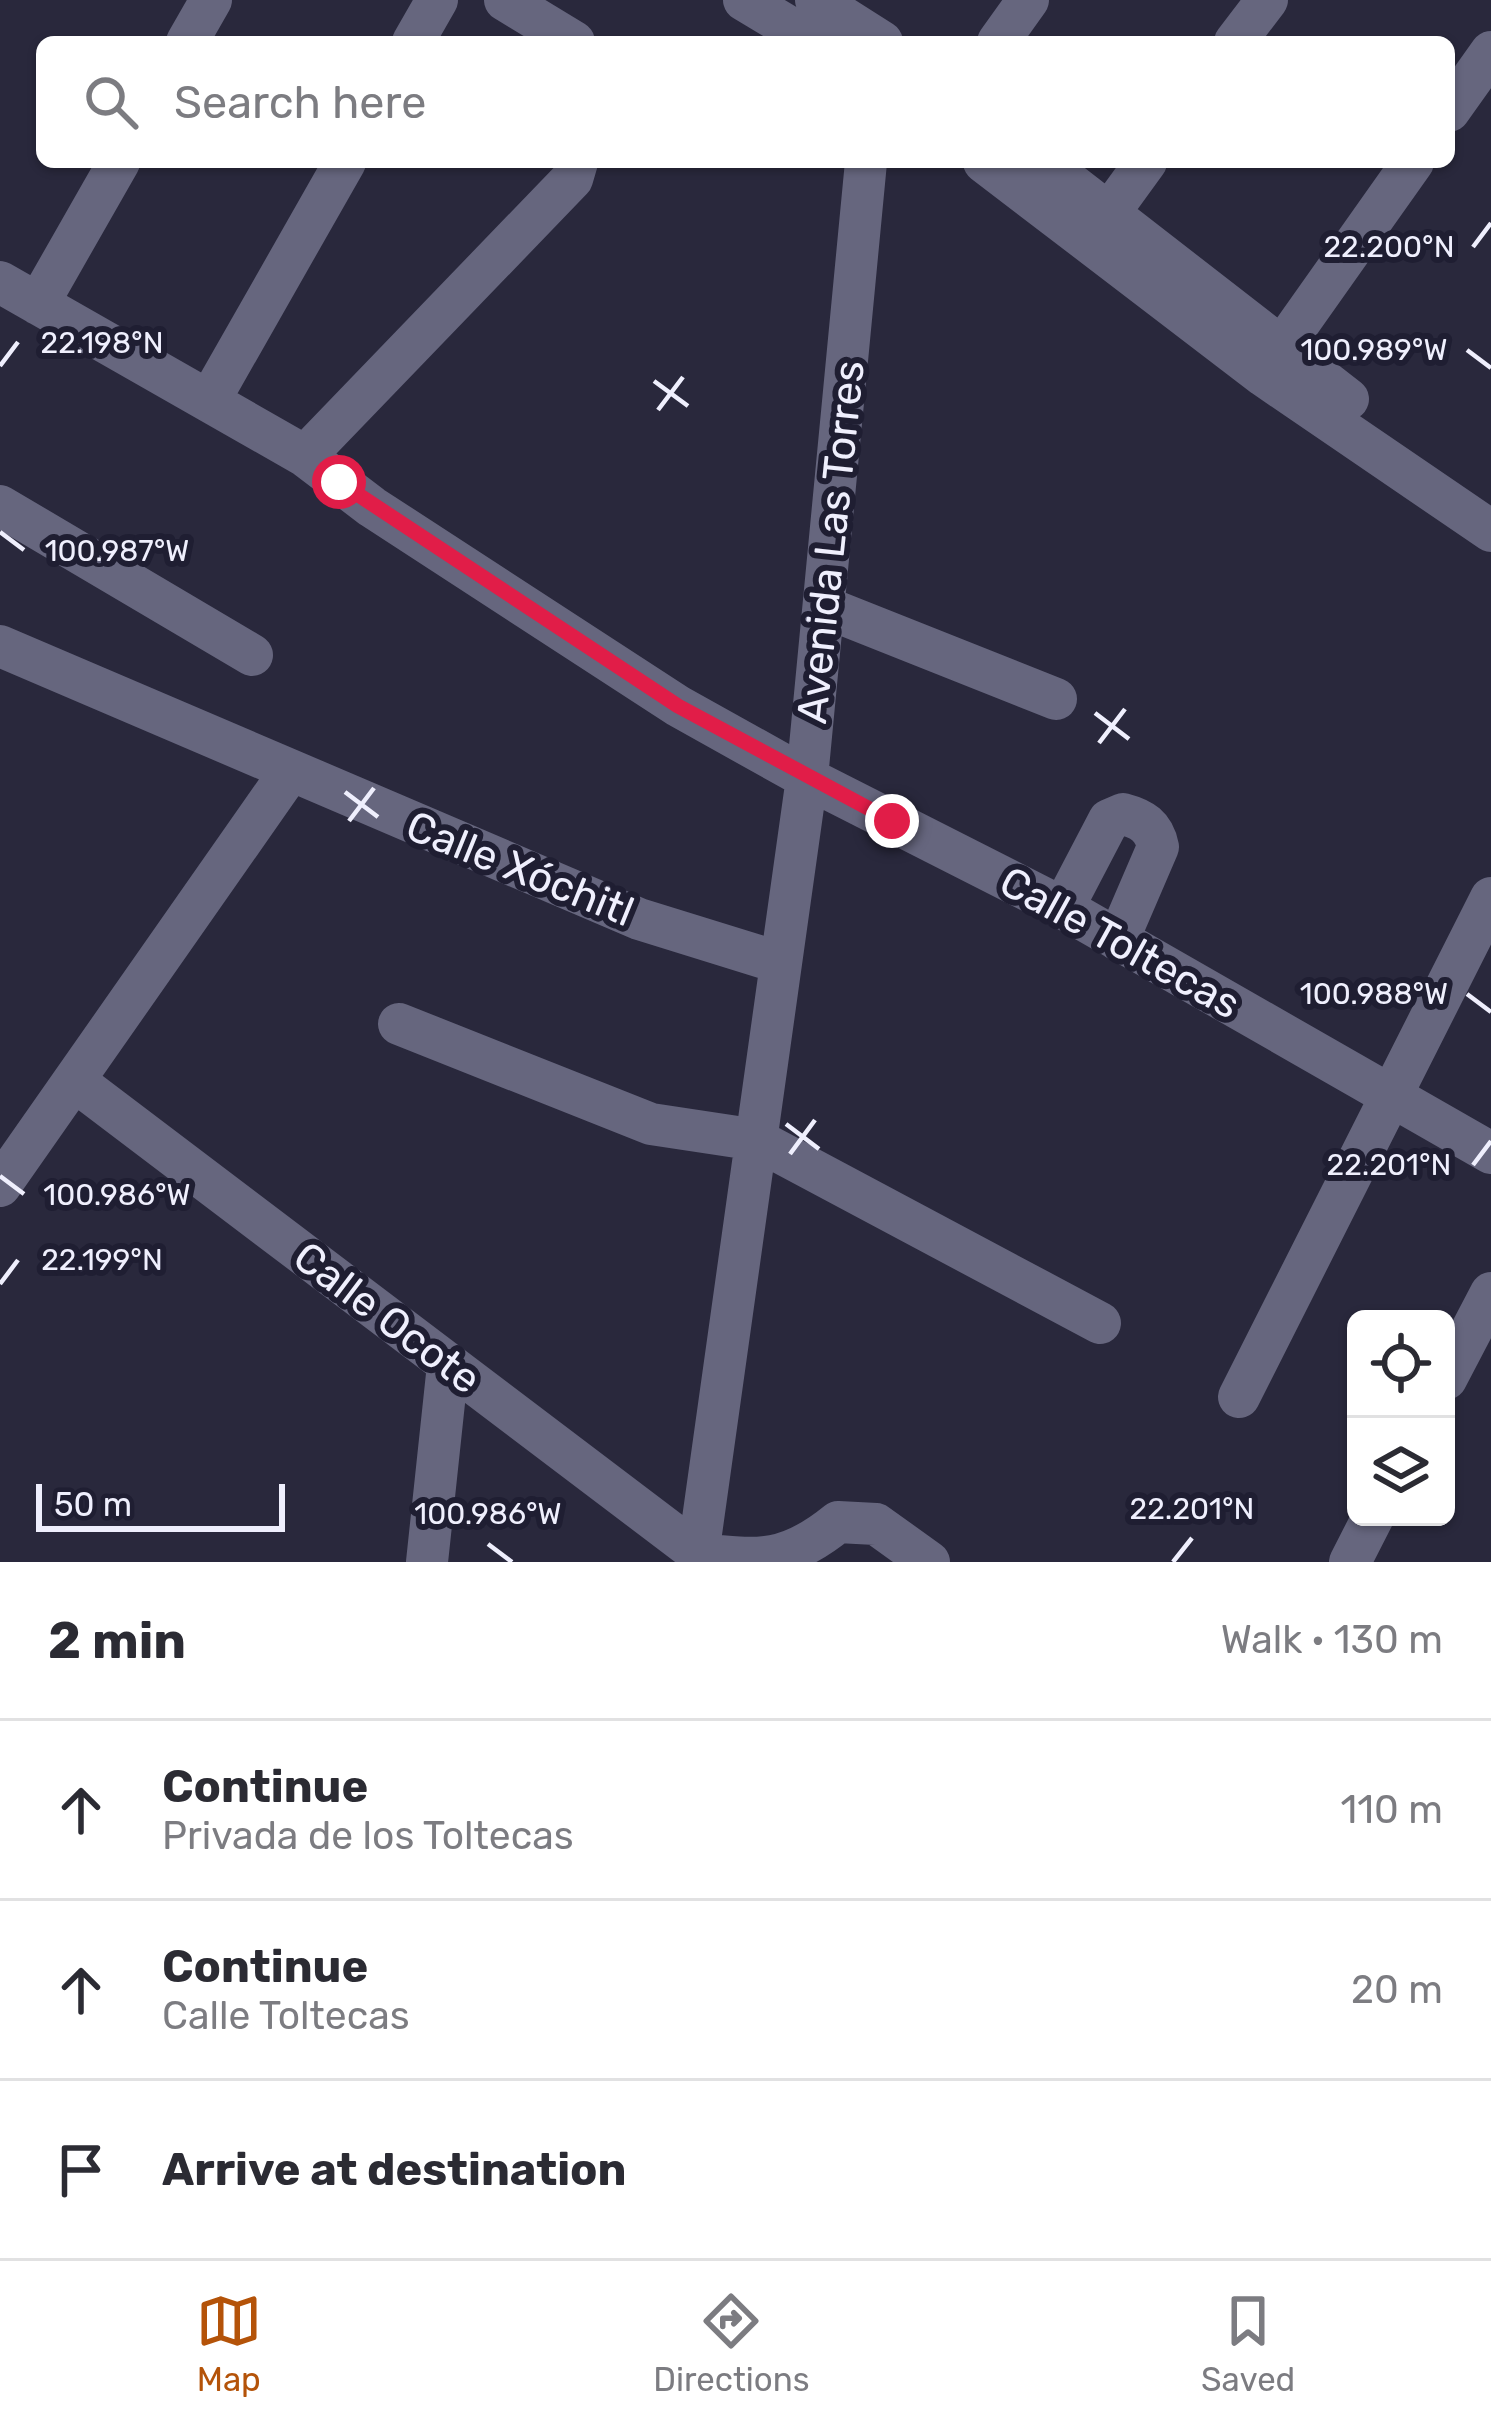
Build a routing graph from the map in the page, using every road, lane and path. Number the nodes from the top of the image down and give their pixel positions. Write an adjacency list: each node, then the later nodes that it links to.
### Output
1 (211, 0): 9 (street)
2 (437, 0): 10 (street)
3 (505, 0): 11 (street)
4 (744, 0): 12 (street)
5 (816, 0): 8 (street)
6 (1028, 0): 13 (street)
7 (1267, 0): 14 (street)
8 (876, 30)
9 (190, 36)
10 (416, 36)
11 (564, 36)
12 (804, 36)
13 (1002, 36)
14 (1240, 36)
15 (1491, 52): 16 (street)
16 (1455, 103)
17 (116, 168): 27 (street)
18 (342, 168): 29 (street)
19 (575, 168): 30 (street)
20 (865, 168): 34 (street, Avenida Las Torres)
21 (992, 168): 33 (street)
22 (1050, 168): 25 (street)
23 (1142, 168): 25 (street)
24 (1409, 168): 28 (street)
25 (1108, 213): 28 (street)
26 (0, 282): 27 (street, Calle Toltecas)
27 (38, 304): 29 (street, Calle Toltecas)
28 (1280, 350): 31 (street)
29 (208, 401): 30 (street, Calle Toltecas)
30 (305, 456): 39 (street, Calle Toltecas)
31 (1491, 501)
32 (0, 506): 36 (street)
33 (1491, 531)
34 (827, 608): 37 (street); 39 (street, Avenida Las Torres)
35 (0, 646): 38 (street, Calle Xóchitl)
36 (252, 656)
37 (1055, 699)
38 (289, 773): 43 (street, Calle Xóchitl); 45 (street)
39 (806, 778): 41 (street, Calle Toltecas); 43 (street, Avenida Las Torres)
40 (1491, 898): 46 (street)
41 (1063, 908): 42 (street, Calle Toltecas); 42 (street)
42 (1118, 940): 46 (street, Calle Toltecas)
43 (782, 963): 47 (street, Avenida Las Torres)
44 (399, 1024): 47 (street)
45 (76, 1082): 49 (street); 53 (street, Calle Ocote)
46 (1392, 1097): 48 (street, Calle Toltecas); 54 (street)
47 (758, 1140): 51 (street); 57 (street, Avenida Las Torres)
48 (1491, 1154)
49 (0, 1186)
50 (1491, 1293): 52 (street)
51 (1100, 1322)
52 (1455, 1362)
53 (448, 1365): 57 (street, Calle Ocote); 58 (street)
54 (1239, 1397)
55 (1368, 1526): 60 (street)
56 (803, 1557): 57 (street); 59 (street)
57 (698, 1558)
58 (427, 1562)
59 (929, 1562)
60 (1349, 1562)

